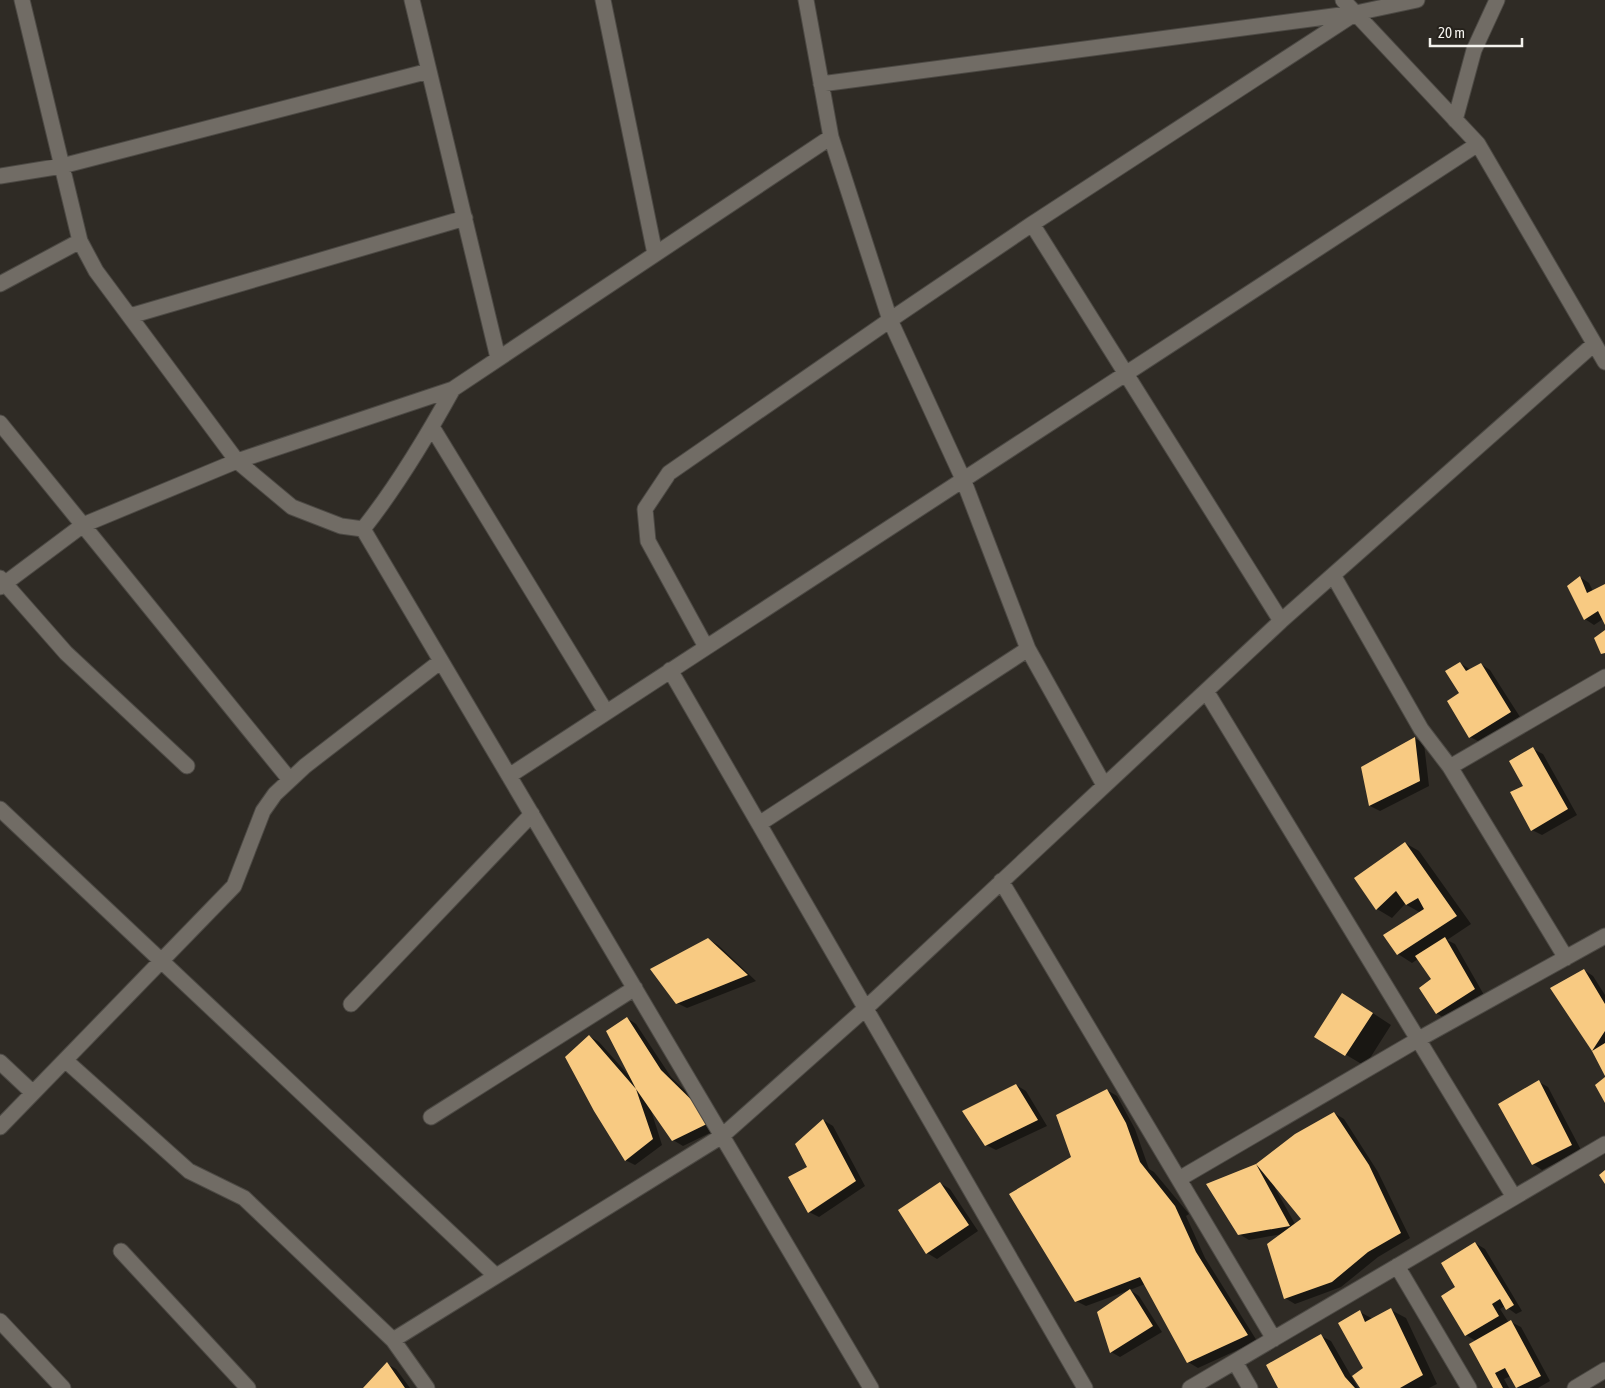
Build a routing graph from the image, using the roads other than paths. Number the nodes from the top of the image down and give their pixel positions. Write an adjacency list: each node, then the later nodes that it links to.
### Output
1 (22, 0): 14 (street)
2 (412, 0): 9 (street)
3 (603, 0): 19 (street)
4 (806, 0): 10 (street)
5 (1343, 0): 8 (street)
6 (1417, 0): 8 (street)
7 (1497, 0): 11 (street)
8 (1356, 13): 10 (street); 11 (street); 17 (street)
9 (429, 71): 14 (street); 16 (street)
10 (821, 84): 12 (street)
11 (1455, 120): 13 (street)
12 (831, 138): 19 (street); 22 (street)
13 (1478, 144): 23 (street); 26 (street)
14 (62, 166): 15 (street); 18 (street)
15 (0, 176)
16 (465, 218): 21 (street); 24 (street)
17 (1032, 224): 22 (street); 26 (street)
18 (80, 241): 20 (street); 21 (street)
19 (655, 254): 24 (street)
20 (0, 284)
21 (130, 316): 30 (street)
22 (890, 320): 31 (street); 37 (street)
23 (1594, 344): 25 (street); 34 (street)
24 (498, 358): 27 (street)
25 (1605, 362)
26 (1126, 373): 31 (street); 36 (street)
27 (453, 389): 29 (street); 30 (street)
28 (0, 423): 32 (street)
29 (432, 427): 33 (street); 43 (street)
30 (237, 461): 32 (street); 33 (street)
31 (963, 479): 37 (street); 38 (street)
32 (83, 525): 35 (street); 47 (street)
33 (363, 529): 39 (street)
34 (1333, 576): 36 (street); 45 (street)
35 (1, 582): 44 (street)
36 (1281, 621): 42 (street)
37 (706, 647): 40 (street)
38 (1028, 649): 48 (street); 51 (street)
39 (441, 661): 46 (street); 47 (street)
40 (670, 670): 43 (street); 51 (street)
41 (1605, 678): 45 (street)
42 (1206, 691): 48 (street); 59 (street)
43 (606, 712): 46 (street)
44 (187, 766)
45 (1450, 767): 54 (street)
46 (508, 776): 50 (street)
47 (290, 780): 55 (street)
48 (1104, 785): 52 (street)
49 (0, 809): 55 (street)
50 (532, 814): 56 (street); 57 (street)
51 (759, 824): 58 (street)
52 (1001, 881): 58 (street); 67 (street)
53 (1605, 936): 54 (street)
54 (1566, 958): 59 (street)
55 (161, 961): 60 (street); 71 (street)
56 (635, 988): 63 (street); 65 (street)
57 (351, 1004)
58 (866, 1008): 65 (street); 81 (street)
59 (1419, 1039): 67 (street); 68 (street)
60 (65, 1060): 62 (street); 74 (street)
61 (0, 1062): 62 (street)
62 (33, 1094): 64 (street)
63 (431, 1116)
64 (0, 1127)
65 (722, 1136): 71 (street); 80 (street)
66 (1605, 1144): 68 (street)
67 (1179, 1179): 73 (street)
68 (1514, 1198): 70 (street)
69 (121, 1251): 78 (street)
70 (1397, 1266): 73 (street); 84 (street)
71 (496, 1276): 74 (street)
72 (0, 1321): 77 (street)
73 (1274, 1338): 75 (street)
74 (393, 1340): 79 (street)
75 (1234, 1362): 82 (street); 83 (street)
76 (1605, 1370): 85 (street)
77 (63, 1388)
78 (248, 1388)
79 (426, 1388)
80 (871, 1388)
81 (1085, 1388)
82 (1190, 1388)
83 (1250, 1388)
84 (1469, 1388)
85 (1575, 1388)

